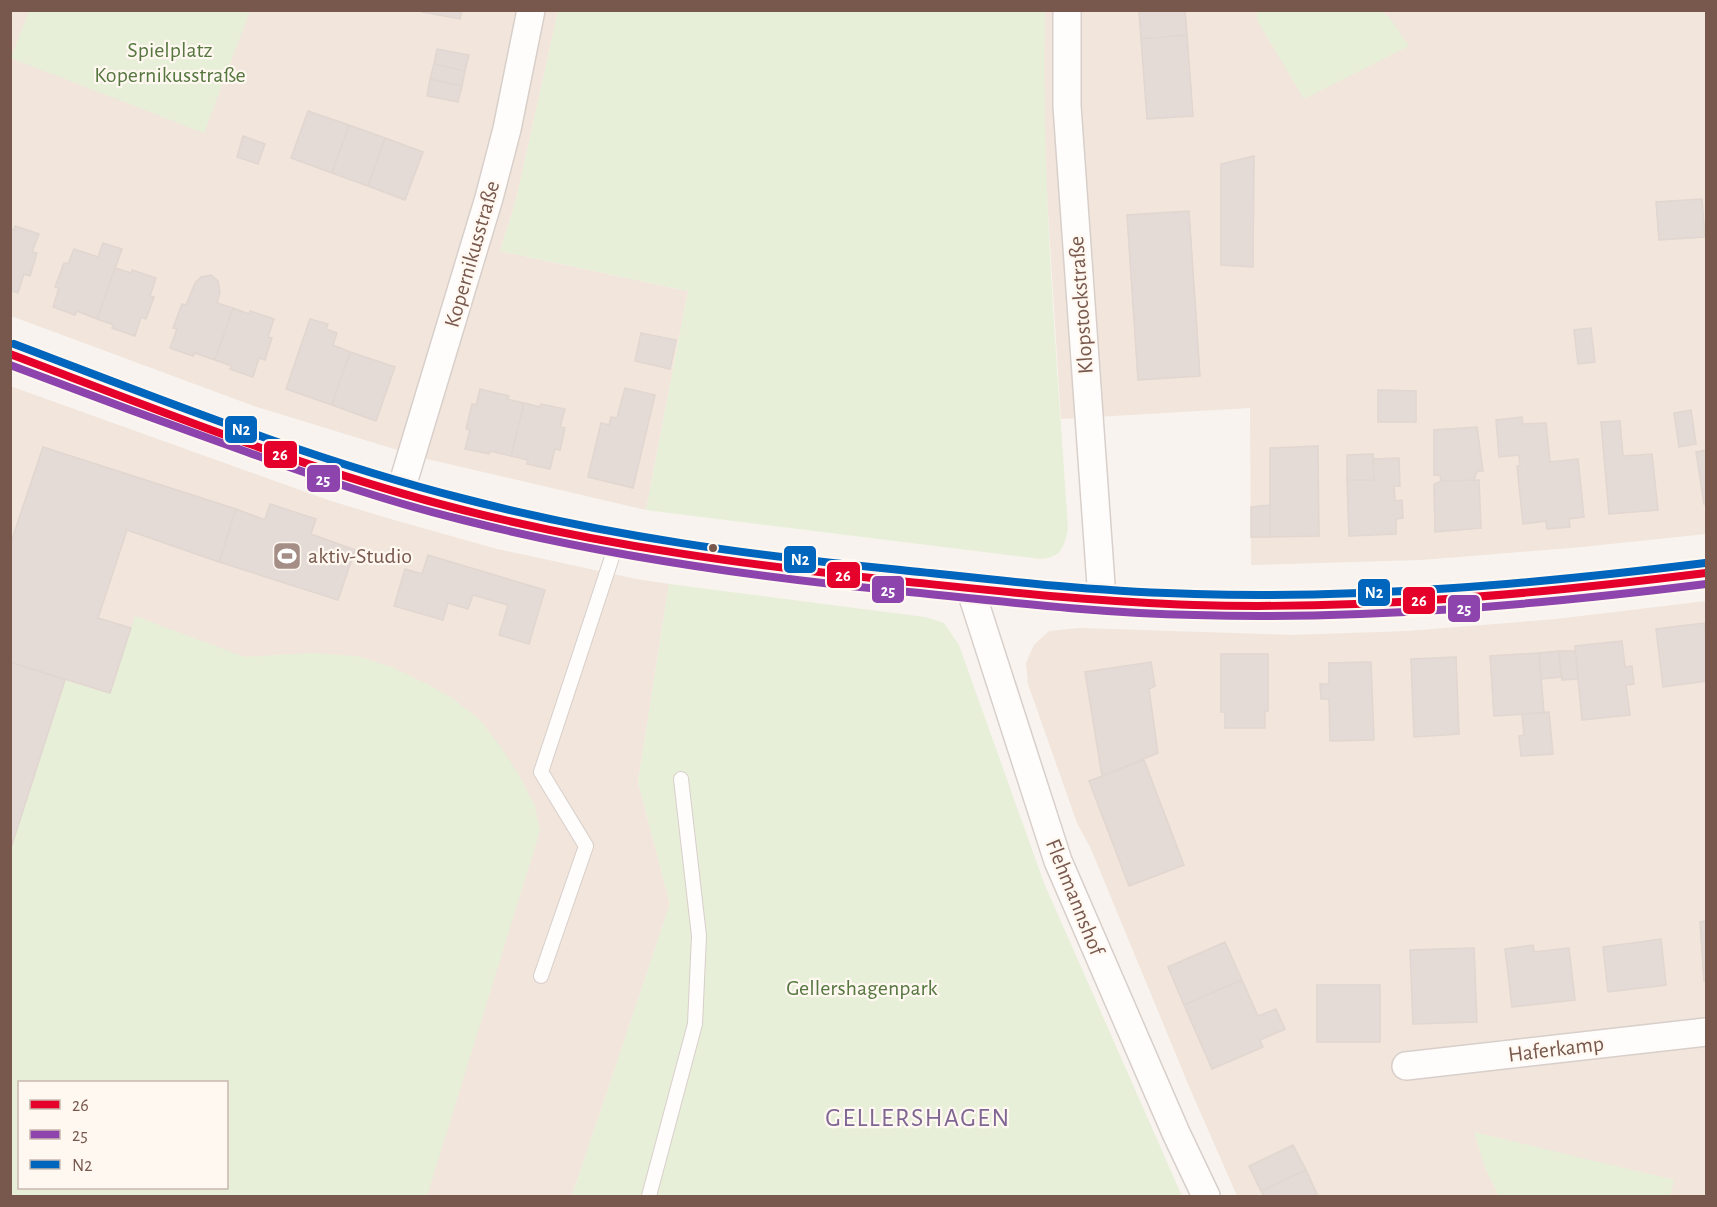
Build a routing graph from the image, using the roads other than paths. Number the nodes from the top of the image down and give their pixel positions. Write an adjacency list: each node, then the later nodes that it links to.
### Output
1 (531, 10): 4 (street, Kopernikusstraße)
2 (1067, 10): 8 (street, Klopstockstraße)
3 (10, 354): 4 (street)
4 (400, 494): 5 (street)
5 (617, 542): 7 (street); 10 (lane)
6 (1707, 573): 8 (street)
7 (970, 588): 8 (street); 14 (street, Flehmannshof)
8 (1102, 599)
9 (681, 779): 13 (lane)
10 (541, 976)
11 (1707, 1032): 12 (street, Haferkamp)
12 (1406, 1066)
13 (649, 1197)
14 (1206, 1197)

